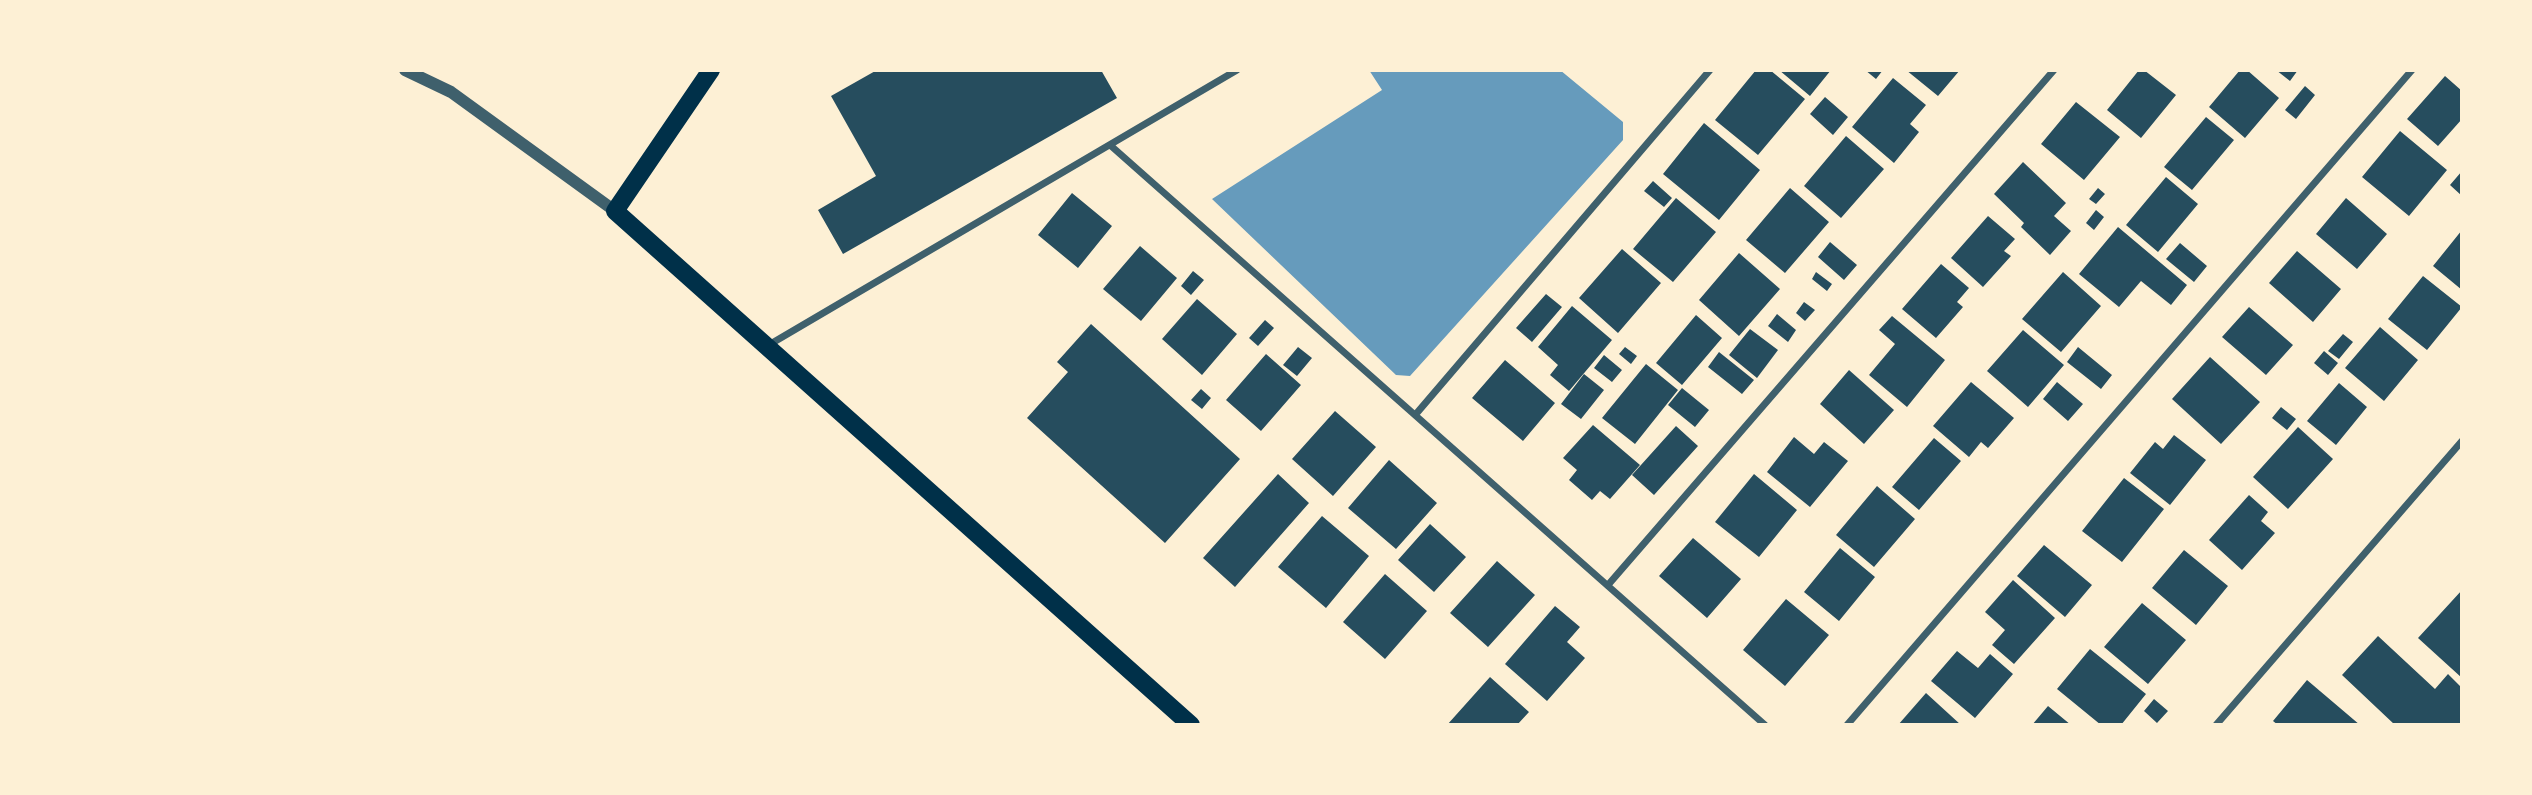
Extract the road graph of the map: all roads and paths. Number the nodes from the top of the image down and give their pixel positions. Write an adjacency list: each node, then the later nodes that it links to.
1 (405, 70): 8 (street)
2 (710, 70): 8 (main road)
3 (1237, 70): 7 (street)
4 (1710, 70): 10 (street)
5 (2054, 70): 12 (street)
6 (2412, 70): 15 (street)
7 (1110, 145): 9 (street); 10 (street)
8 (615, 211): 9 (main road)
9 (766, 346): 13 (main road)
10 (1416, 414): 12 (street)
11 (2462, 441): 16 (street)
12 (1608, 585): 14 (street)
13 (1191, 725)
14 (1765, 725)
15 (1847, 725)
16 (2216, 725)

